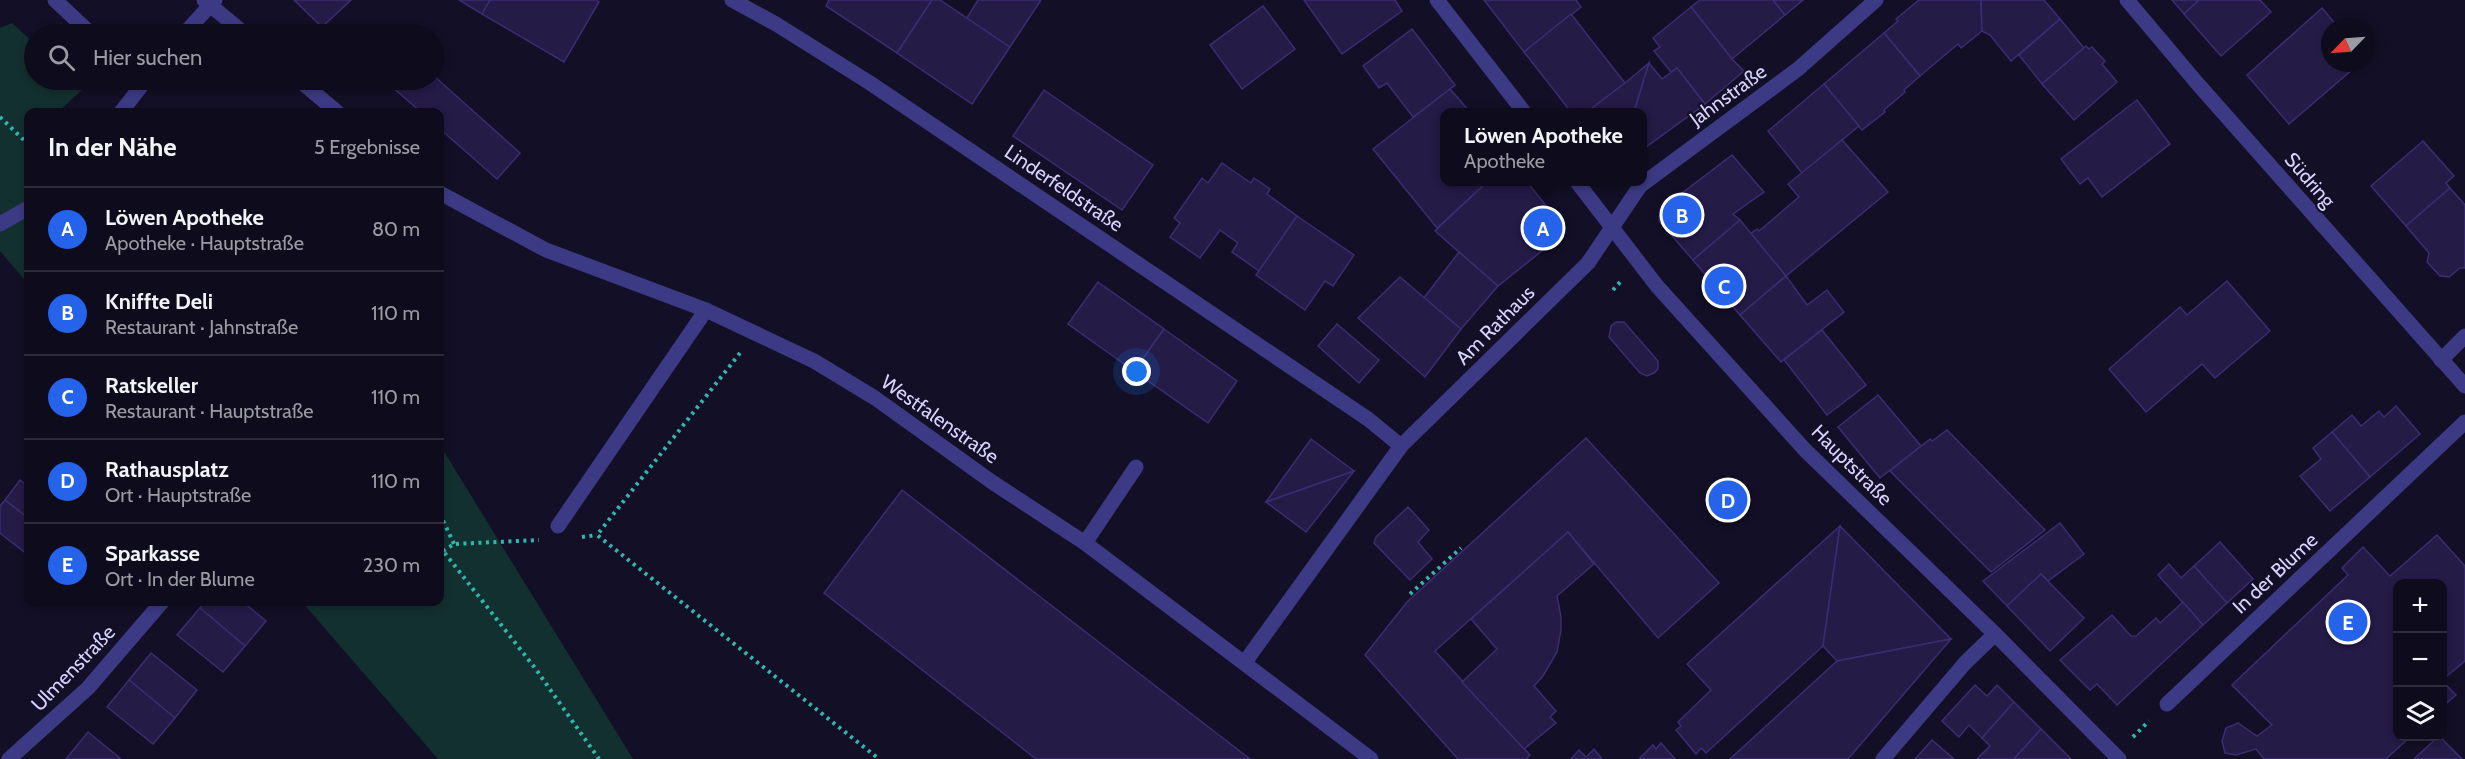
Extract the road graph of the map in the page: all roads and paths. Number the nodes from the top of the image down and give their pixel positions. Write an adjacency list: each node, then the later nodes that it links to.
1 (55, 0): 7 (street)
2 (732, 0): 30 (street, Linderfeldstraße)
3 (1437, 0): 14 (street)
4 (1876, 0): 17 (street, Jahnstraße)
5 (2127, 0): 27 (street, Südring)
6 (210, 2): 8 (street); 9 (street)
7 (80, 24)
8 (192, 24)
9 (233, 24)
10 (137, 90): 12 (street)
11 (311, 90): 13 (street)
12 (124, 108)
13 (332, 108)
14 (1521, 108)
15 (0, 117): 16 (path)
16 (24, 140)
17 (1647, 181)
18 (1580, 186): 23 (street, Hauptstraße)
19 (1640, 186): 23 (street, Jahnstraße)
20 (444, 195): 24 (street, Westfalenstraße)
21 (24, 210): 22 (street)
22 (0, 224)
23 (1611, 227): 30 (street, Am Rathaus); 44 (street, Hauptstraße)
24 (706, 310): 25 (street, Westfalenstraße); 33 (street)
25 (755, 334): 34 (path); 37 (street, Westfalenstraße)
26 (2465, 336): 27 (street)
27 (2441, 360): 28 (street, Südring)
28 (2465, 386)
29 (2465, 422): 46 (street, In der Blume)
30 (1401, 446): 45 (street, Am Rathaus)
31 (1136, 467): 37 (street)
32 (444, 523): 38 (path)
33 (558, 526)
34 (597, 535): 35 (path); 50 (path)
35 (578, 537)
36 (549, 540): 38 (path)
37 (1085, 543): 45 (street, Westfalenstraße)
38 (454, 544): 39 (path)
39 (444, 548)
40 (1461, 548): 42 (path)
41 (444, 553): 49 (path)
42 (1410, 594)
43 (159, 606): 48 (street, Ulmenstraße)
44 (1995, 634): 47 (street, Hauptstraße); 52 (street)
45 (1245, 662): 51 (street, Westfalenstraße)
46 (2167, 704): 47 (path)
47 (2116, 757)
48 (9, 759)
49 (599, 759)
50 (879, 759)
51 (1371, 759)
52 (1883, 759)

